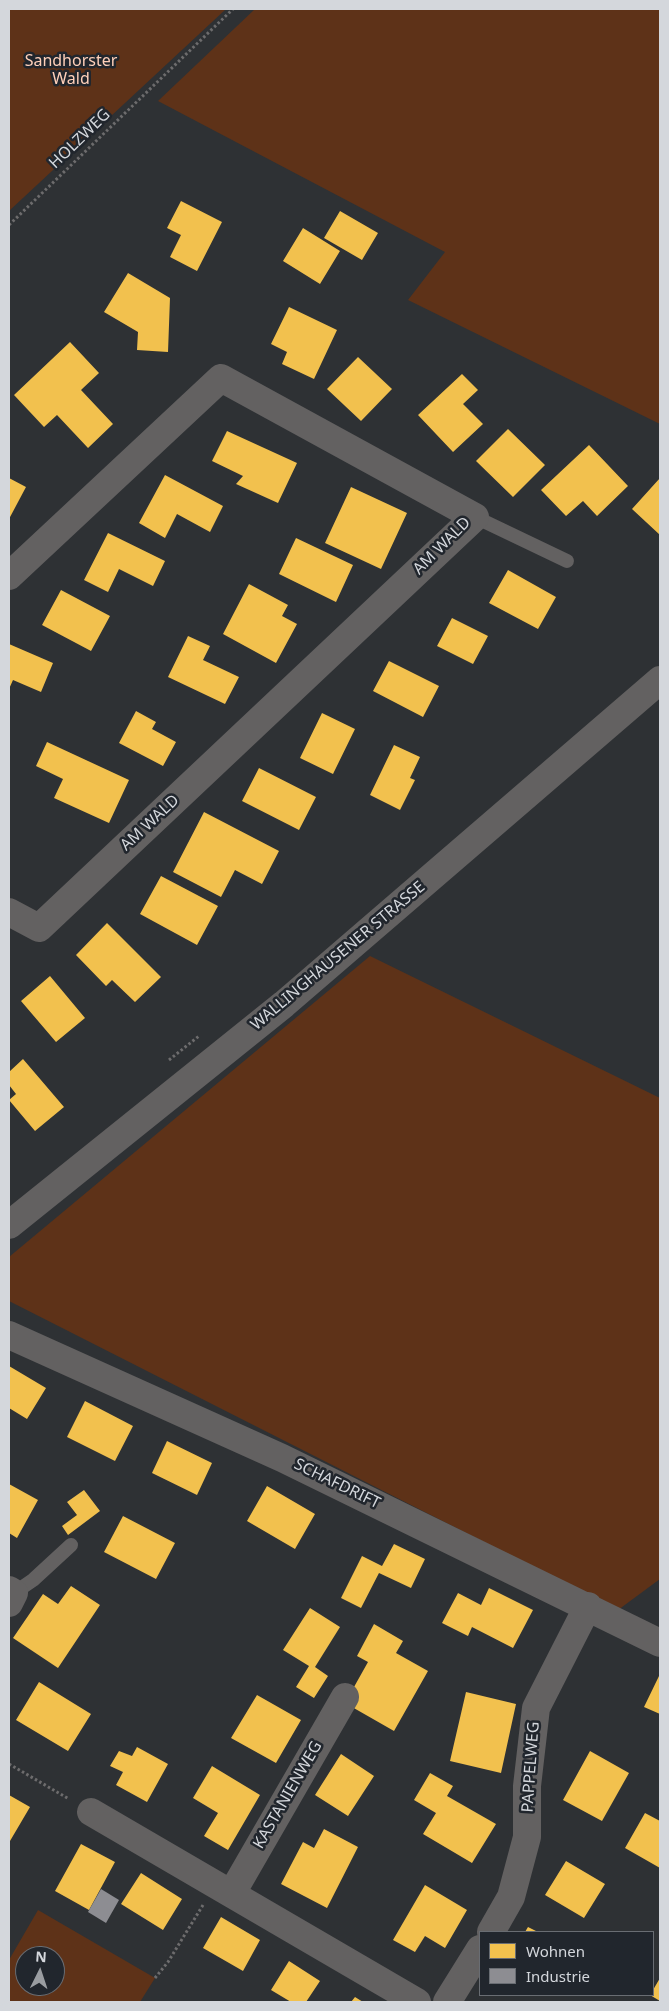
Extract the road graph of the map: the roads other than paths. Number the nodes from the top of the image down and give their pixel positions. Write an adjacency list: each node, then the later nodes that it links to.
1 (475, 517): 2 (lane); 3 (street, AM WALD); 5 (street, AM WALD)
2 (566, 561)
3 (9, 576)
4 (660, 680): 6 (street, WALLINGHAUSENER STRASSE)
5 (9, 912)
6 (9, 1225)
7 (9, 1335): 10 (street, SCHAFDRIFT)
8 (72, 1545): 9 (lane)
9 (10, 1595)
10 (588, 1606): 11 (street, SCHAFDRIFT); 15 (street, PAPPELWEG)
11 (660, 1643)
12 (345, 1697): 14 (street, KASTANIENWEG)
13 (91, 1812): 14 (street)
14 (224, 1888): 17 (street)
15 (492, 1931)
16 (479, 1951): 18 (street)
17 (417, 2002)
18 (447, 2002)

